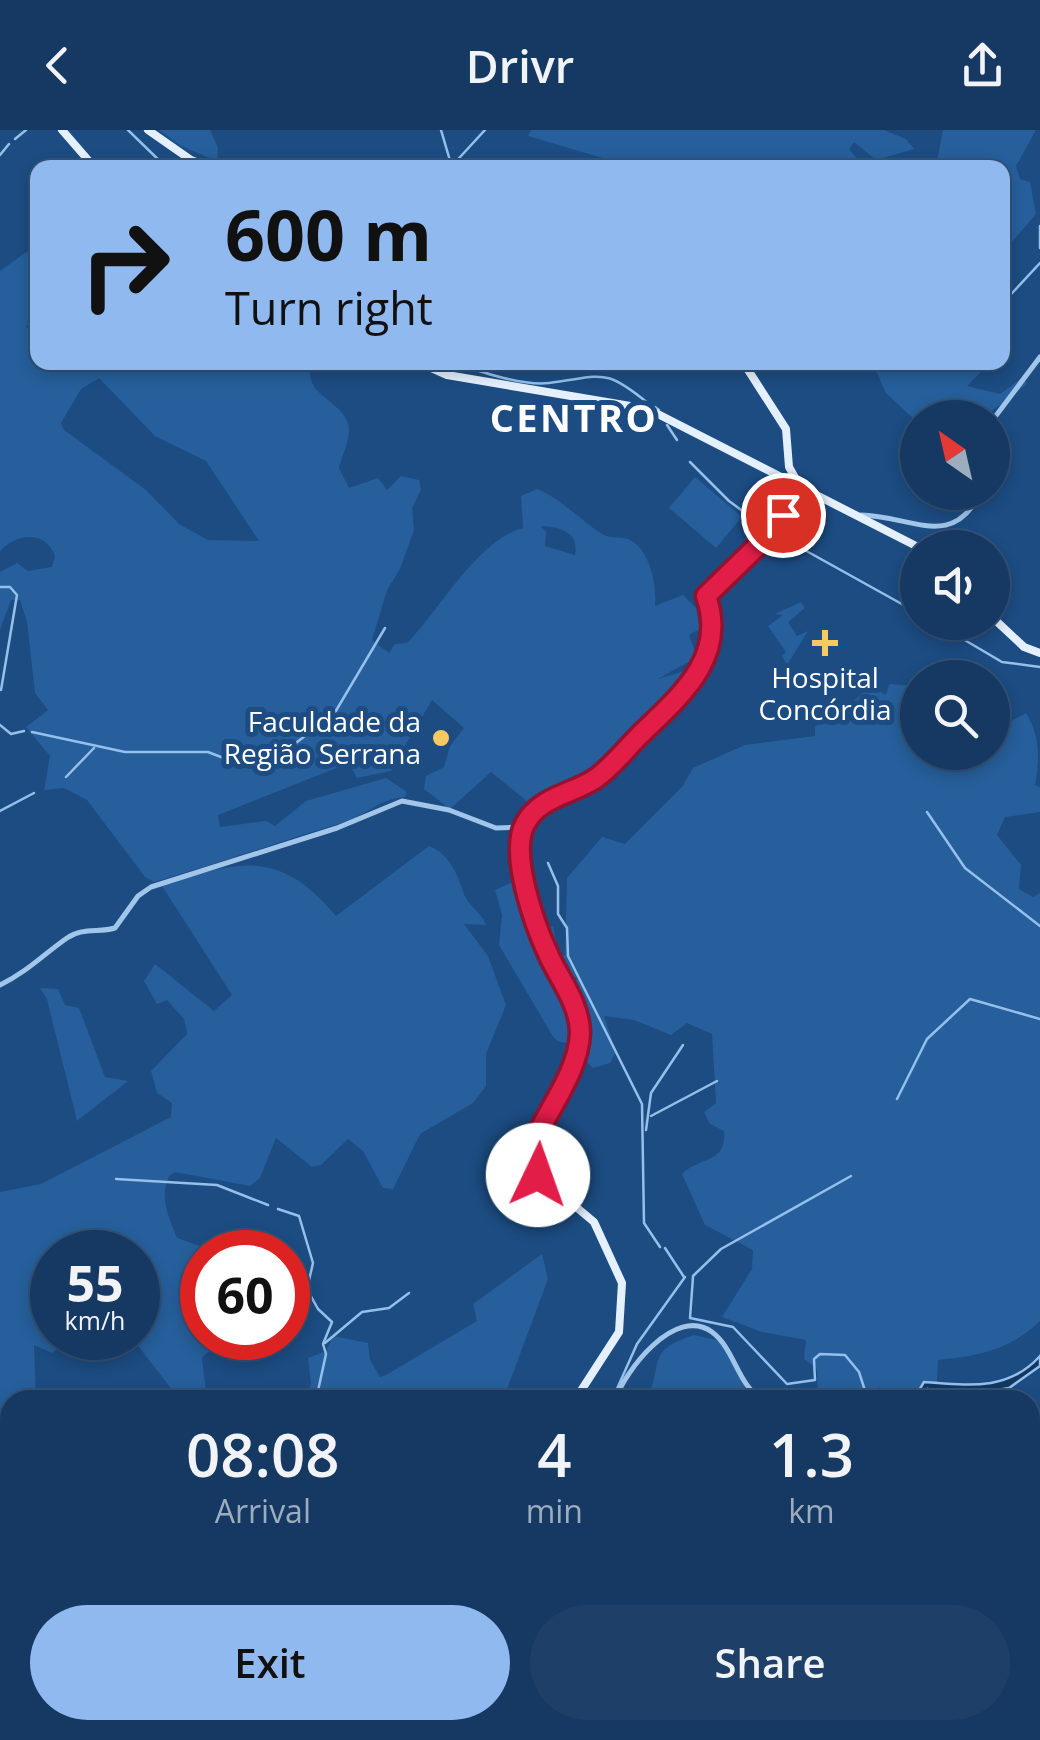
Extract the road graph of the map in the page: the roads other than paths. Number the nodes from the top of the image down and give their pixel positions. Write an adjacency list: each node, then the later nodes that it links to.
1 (62, 130): 3 (main road)
2 (148, 130): 4 (main road)
3 (88, 160)
4 (191, 160)
5 (1040, 357): 8 (street)
6 (436, 370): 10 (main road)
7 (748, 370): 9 (main road)
8 (1008, 400)
9 (789, 467): 10 (main road); 11 (main road)
10 (778, 476): 11 (main road)
11 (800, 487): 13 (main road); 17 (main road)
12 (970, 510): 13 (street)
13 (858, 515): 14 (main road)
14 (900, 537)
15 (1010, 634): 16 (main road)
16 (1040, 652)
17 (523, 827): 18 (street); 19 (main road)
18 (0, 985)
19 (582, 1390)
20 (619, 1390): 21 (street)
21 (752, 1390)

